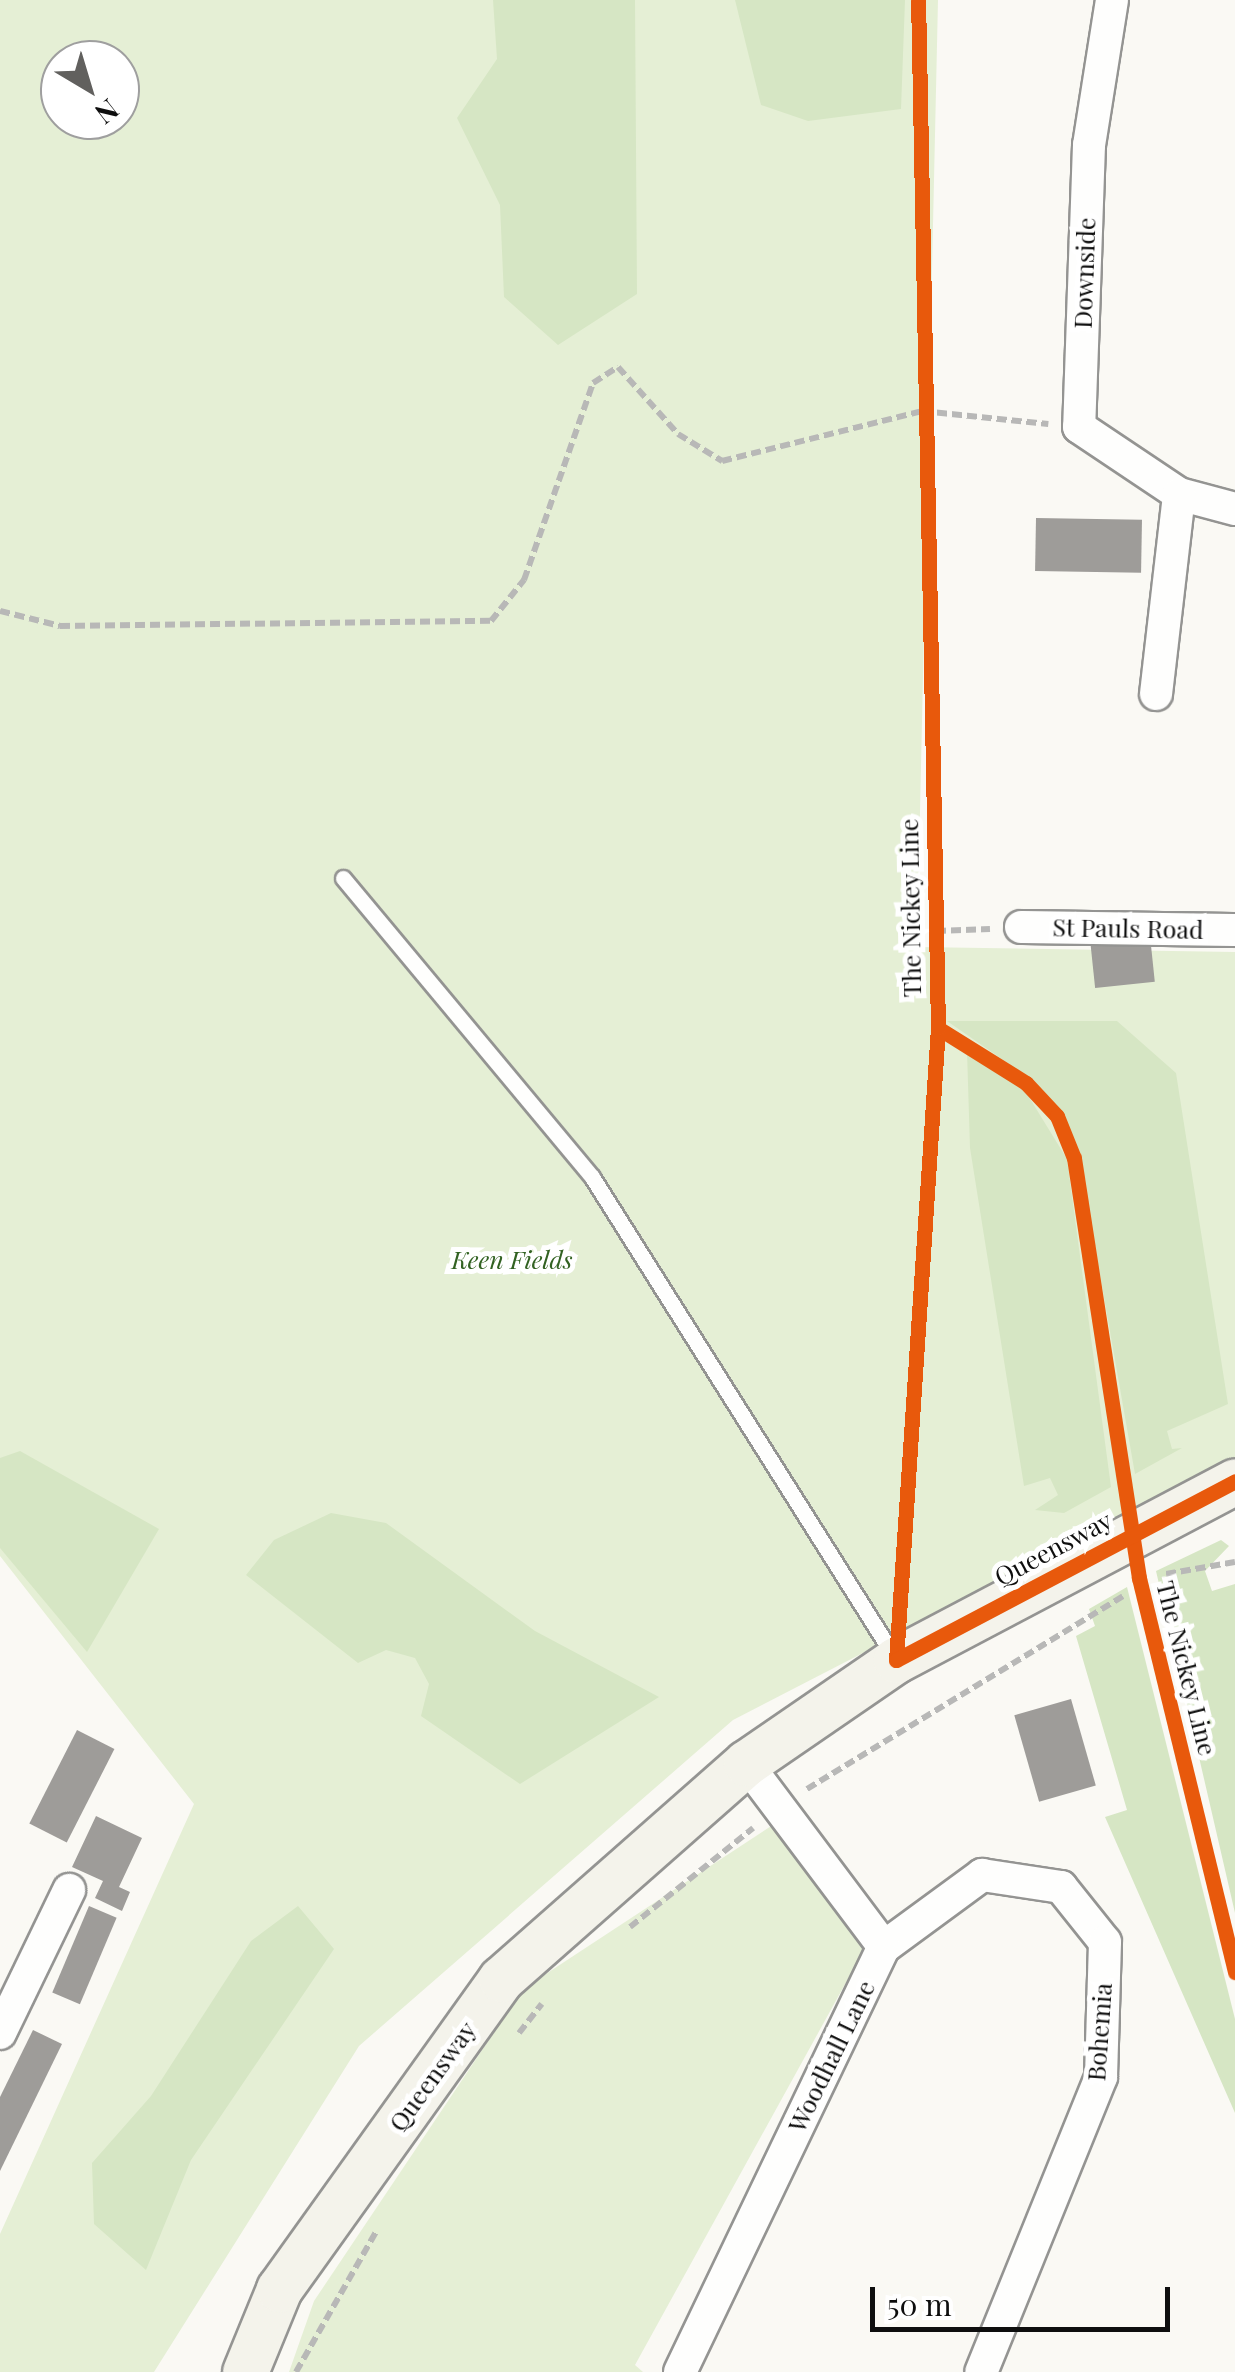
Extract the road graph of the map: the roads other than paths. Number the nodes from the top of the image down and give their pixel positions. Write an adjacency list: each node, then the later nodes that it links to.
1 (1112, 0): 2 (street, Downside)
2 (1179, 494): 3 (street); 4 (street)
3 (1235, 509)
4 (1156, 694)
5 (342, 878): 9 (lane)
6 (1021, 927): 7 (street, St Pauls Road)
7 (1235, 930)
8 (1235, 1481): 9 (main road, Queensway)
9 (896, 1660): 10 (main road, Queensway)
10 (746, 1763): 12 (street); 14 (main road, Queensway)
11 (68, 1890): 13 (street)
12 (884, 1947): 15 (street, Woodhall Lane); 16 (street, Bohemia)
13 (0, 2033)
14 (246, 2372)
15 (680, 2372)
16 (981, 2372)

